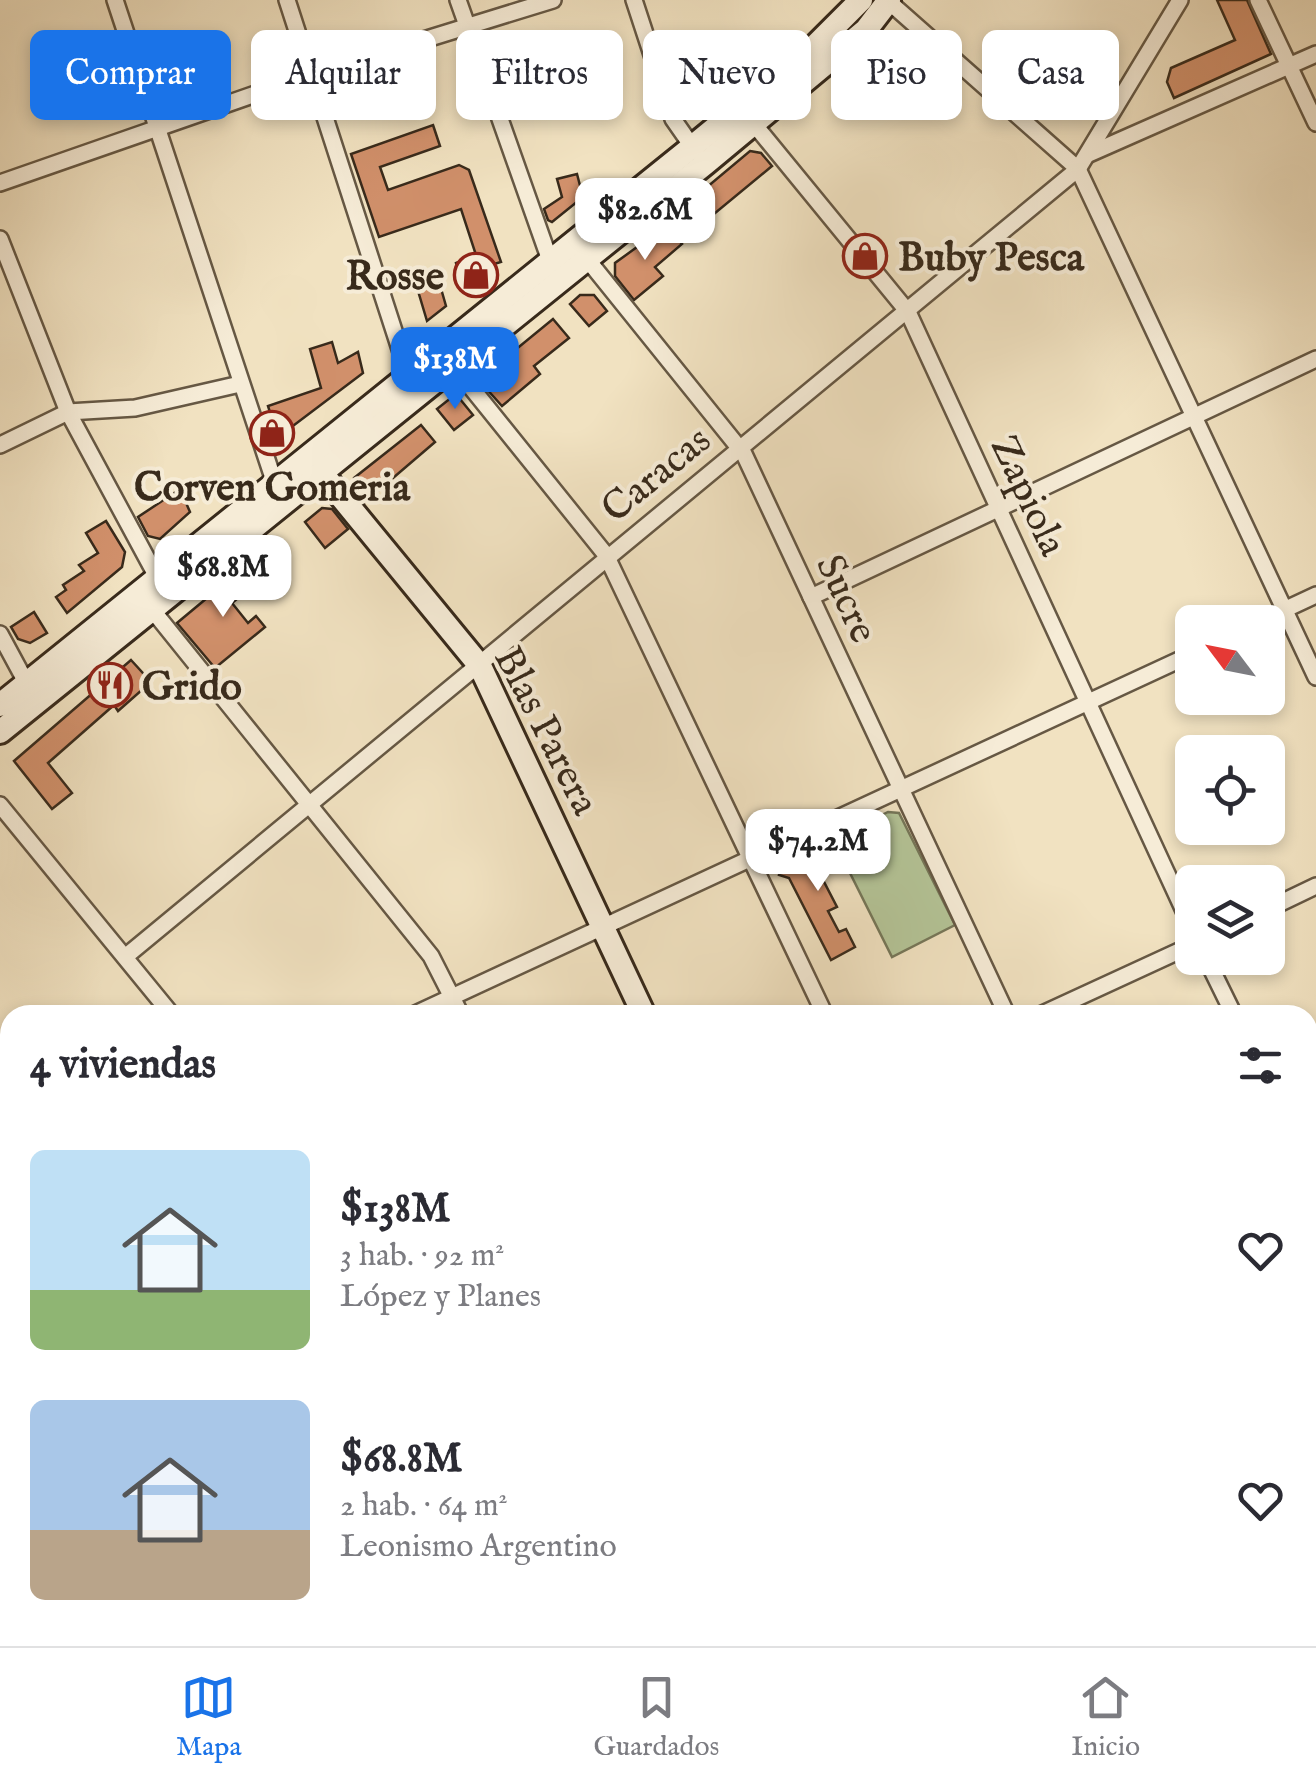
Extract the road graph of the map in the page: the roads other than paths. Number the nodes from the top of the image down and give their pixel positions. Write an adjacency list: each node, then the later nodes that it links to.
1 (115, 0): 19 (street)
2 (287, 0): 11 (street)
3 (458, 0): 10 (street)
4 (553, 0): 10 (street)
5 (634, 0): 21 (street)
6 (1180, 0): 20 (street, Caracas)
7 (1258, 0): 14 (street)
8 (888, 1): 18 (main road); 22 (street)
9 (851, 4): 21 (main road)
10 (467, 29): 12 (street); 26 (street)
11 (296, 30)
12 (436, 38)
13 (1316, 54): 14 (street)
14 (1289, 66): 17 (street); 20 (street)
15 (251, 96): 19 (street)
16 (325, 120): 30 (street)
17 (1316, 122)
18 (754, 124): 21 (main road); 27 (street, Zapiola)
19 (156, 131): 23 (street); 31 (street)
20 (1089, 154): 22 (street, Caracas)
21 (699, 155): 25 (main road)
22 (1078, 168): 27 (street, Caracas); 33 (street)
23 (0, 184)
24 (0, 240): 32 (street)
25 (581, 251): 26 (main road); 35 (street, Sucre)
26 (555, 271): 29 (main road); 30 (main road)
27 (908, 312): 35 (street, Caracas); 38 (street, Zapiola)
28 (1316, 359): 33 (street)
29 (453, 366): 36 (main road); 39 (street)
30 (409, 377): 36 (main road)
31 (240, 384): 32 (street); 37 (street)
32 (68, 412): 34 (street); 40 (street)
33 (1194, 416): 38 (street); 43 (street)
34 (0, 444)
35 (740, 446): 39 (street, Caracas); 42 (street, Sucre)
36 (314, 464): 37 (main road); 48 (main road, Blas Parera)
37 (278, 492): 40 (main road); 44 (main road)
38 (1000, 508): 42 (street); 51 (street, Zapiola)
39 (606, 555): 48 (street, Caracas); 57 (street)
40 (157, 577): 44 (street); 50 (main road)
41 (1316, 595): 45 (street)
42 (811, 597): 54 (street, Sucre)
43 (1283, 605)
44 (152, 607): 53 (main road); 56 (street)
45 (1285, 610): 49 (street)
46 (0, 634): 50 (street)
47 (1175, 662): 51 (street)
48 (480, 666): 56 (street, Caracas); 61 (main road, Blas Parera)
49 (1316, 677)
50 (26, 684): 52 (main road)
51 (1090, 702): 54 (street); 59 (street, Zapiola)
52 (0, 705)
53 (0, 732)
54 (899, 786): 57 (street); 71 (street, Sucre)
55 (0, 805): 63 (street)
56 (306, 805): 63 (street, Caracas); 65 (street)
57 (750, 856): 61 (street); 70 (street)
58 (1316, 886): 60 (street)
59 (1175, 890)
60 (1285, 901)
61 (602, 926): 65 (street); 69 (main road, Blas Parera)
62 (1175, 953): 72 (street)
63 (124, 957): 66 (street)
64 (1214, 975): 73 (street)
65 (452, 997): 67 (street); 68 (street)
66 (164, 1005)
67 (435, 1005)
68 (456, 1005)
69 (639, 1005)
70 (819, 1005)
71 (1002, 1005)
72 (1062, 1005)
73 (1229, 1005)

